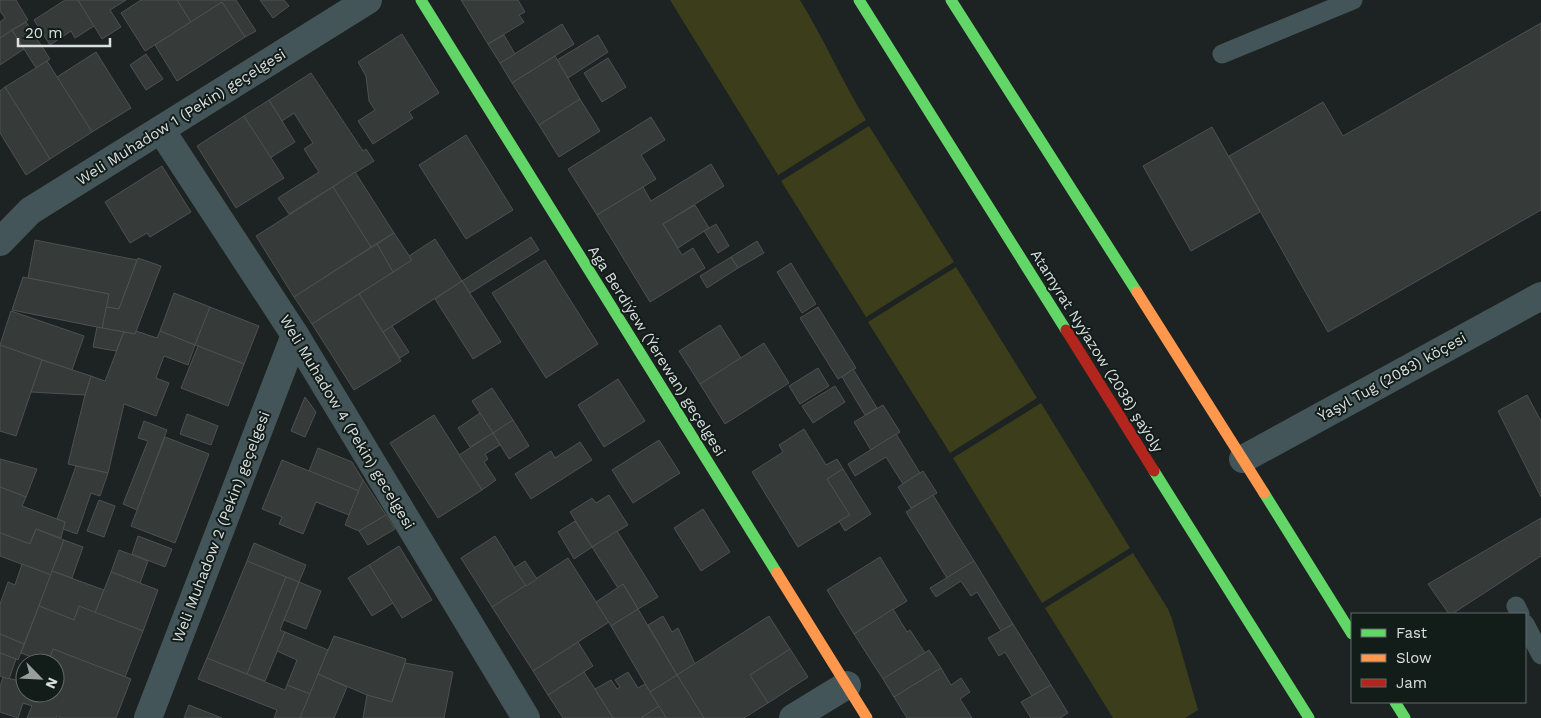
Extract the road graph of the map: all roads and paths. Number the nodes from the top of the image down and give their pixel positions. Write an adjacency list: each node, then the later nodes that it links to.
1 (368, 0): 7 (street, Weli Muhadow 1 (Pekin) geçelgesi)
2 (421, 0): 15 (main road, Aga Berdiýew (Ýerewan) geçelgesi)
3 (859, 0): 21 (main road, Atamyrat Nyýazow (2038) şaýoly)
4 (951, 0): 11 (main road)
5 (1353, 0): 6 (lane)
6 (1222, 54)
7 (161, 130): 8 (street, Weli Muhadow 1 (Pekin) geçelgesi); 10 (street, Weli Muhadow 4 (Pekin) gecelgesi)
8 (0, 242)
9 (1541, 296): 11 (street, Ýaşyl Tug (2083) köçesi)
10 (295, 335): 17 (street, Weli Muhadow 2 (Pekin) geçelgesi); 18 (street, Weli Muhadow 4 (Pekin) gecelgesi)
11 (1244, 459): 13 (main road)
12 (1526, 626): 14 (lane)
13 (1351, 632)
14 (1541, 655)
15 (847, 685): 19 (street); 20 (main road, Aga Berdiýew (Ýerewan) geçelgesi)
16 (1396, 703): 22 (main road)
17 (148, 718)
18 (526, 718)
19 (793, 718)
20 (867, 718)
21 (1309, 718)
22 (1405, 718)

